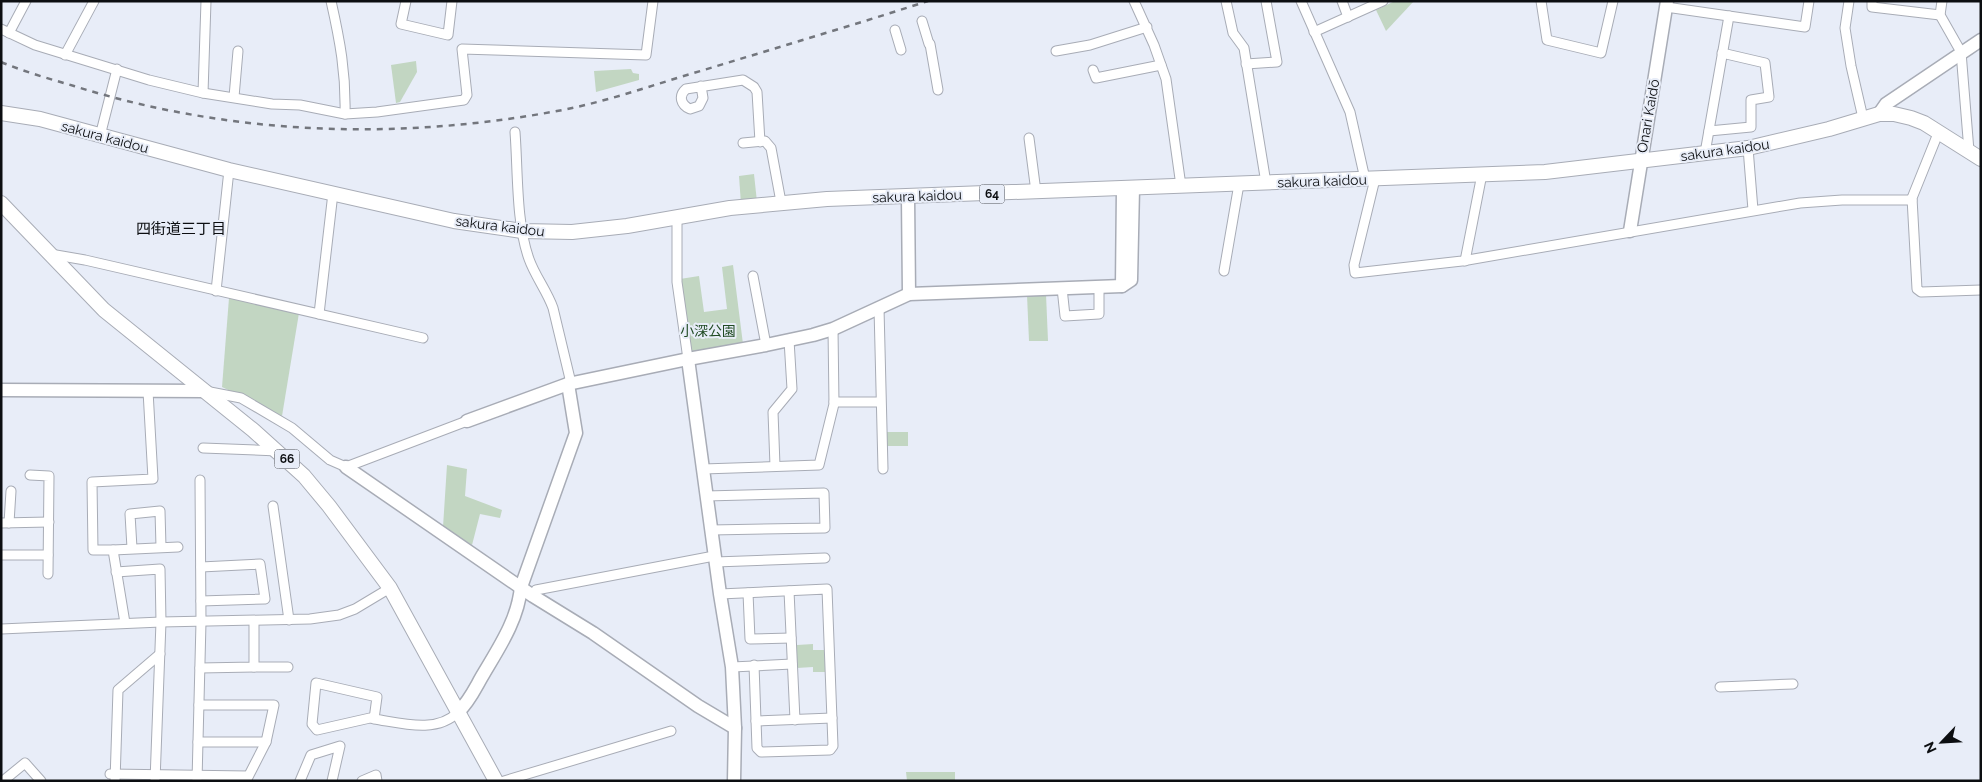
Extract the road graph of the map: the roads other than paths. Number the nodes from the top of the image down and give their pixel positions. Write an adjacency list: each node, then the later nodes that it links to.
1 (26, 1): 27 (street)
2 (94, 1): 35 (street)
3 (206, 1): 42 (street)
4 (331, 1): 45 (street)
5 (406, 1): 6 (street)
6 (452, 1)
7 (653, 1): 45 (street)
8 (1134, 1): 25 (street)
9 (1226, 1): 36 (street)
10 (1266, 1): 36 (street)
11 (1302, 1): 28 (street)
12 (1342, 1): 23 (street)
13 (1542, 1): 14 (street)
14 (1613, 1)
15 (1809, 1): 22 (street)
16 (1849, 1): 47 (street)
17 (1872, 1): 21 (street)
18 (1942, 1): 21 (street)
19 (1381, 2): 23 (street)
20 (1667, 4): 22 (street); 59 (street, Onari Kaidō)
21 (1940, 15): 33 (street)
22 (1729, 16): 34 (street)
23 (1348, 17): 28 (street)
24 (922, 21): 41 (street)
25 (1147, 27): 32 (street); 37 (street)
26 (895, 30): 30 (street)
27 (5, 31): 35 (street)
28 (1314, 32): 62 (street)
29 (1981, 40): 33 (street)
30 (901, 50)
31 (238, 51): 43 (street)
32 (1056, 51)
33 (1962, 52): 46 (street); 56 (street)
34 (1722, 53): 48 (street); 48 (street)
35 (65, 54): 38 (street)
36 (1246, 64): 63 (street)
37 (1161, 65): 39 (street); 65 (street)
38 (117, 69): 42 (street); 51 (street)
39 (1093, 70)
40 (701, 86): 53 (street)
41 (938, 90)
42 (203, 93): 43 (street)
43 (234, 97): 45 (street)
44 (1, 113): 51 (main road, sakura kaidou / 64)
45 (345, 114)
46 (1879, 114): 47 (main road, sakura kaidou / 64); 49 (main road, sakura kaidou / 64)
47 (1863, 118): 55 (main road, sakura kaidou / 64)
48 (1709, 131): 57 (street)
49 (1939, 131): 56 (main road, sakura kaidou / 64); 70 (street)
50 (515, 132): 75 (street)
51 (100, 136): 60 (main road, sakura kaidou / 64)
52 (1029, 138): 67 (street)
53 (760, 142): 54 (street); 71 (street)
54 (743, 143)
55 (1748, 148): 57 (main road, sakura kaidou / 64); 73 (street)
56 (1969, 151): 58 (main road, sakura kaidou / 64)
57 (1705, 153): 59 (main road, sakura kaidou / 64)
58 (1981, 159)
59 (1640, 161): 61 (main road, sakura kaidou / 64); 76 (street, Onari Kaidō)
60 (229, 170): 68 (main road, sakura kaidou / 64); 84 (street)
61 (1482, 174): 62 (main road, sakura kaidou / 64); 78 (street)
62 (1370, 179): 63 (main road, sakura kaidou / 64); 78 (street)
63 (1266, 183): 64 (main road, sakura kaidou / 64)
64 (1239, 184): 65 (main road, sakura kaidou / 64); 79 (street)
65 (1181, 186): 66 (main road, sakura kaidou / 64)
66 (1128, 189): 67 (main road, sakura kaidou / 64); 81 (street)
67 (1036, 192): 69 (main road, sakura kaidou / 64)
68 (333, 193): 75 (main road, sakura kaidou / 64); 87 (street)
69 (908, 197): 71 (main road, sakura kaidou / 64); 85 (street)
70 (1912, 200): 73 (street); 83 (street)
71 (781, 202): 74 (main road, sakura kaidou / 64)
72 (1, 203): 77 (main road, 66)
73 (1753, 210): 76 (street)
74 (677, 217): 75 (main road, sakura kaidou / 64); 92 (street)
75 (522, 231): 93 (street)
76 (1630, 231): 78 (street)
77 (53, 258): 84 (street); 96 (main road, 66)
78 (1465, 261)
79 (1224, 271)
80 (753, 276): 91 (street)
81 (1099, 287): 82 (street); 82 (street)
82 (1062, 288): 85 (street)
83 (1981, 290)
84 (216, 291): 87 (street)
85 (909, 294): 86 (street)
86 (879, 308): 88 (street); 98 (street)
87 (319, 314): 89 (street)
88 (832, 329): 90 (street); 97 (street)
89 (423, 338)
90 (789, 340): 91 (street); 102 (street)
91 (766, 346): 92 (street)
92 (688, 358): 93 (street); 104 (street)
93 (569, 383): 99 (street); 125 (street)
94 (1, 390): 95 (street)
95 (148, 391): 96 (street); 117 (street)
96 (205, 391): 101 (main road, 66); 103 (street)
97 (834, 402): 98 (street); 102 (street)
98 (880, 402): 105 (street)
99 (467, 421): 103 (street)
100 (203, 448): 101 (street)
101 (278, 451): 126 (main road, 66)
102 (776, 466): 104 (street)
103 (346, 467): 125 (street)
104 (703, 469): 109 (street)
105 (883, 469)
106 (30, 475): 111 (street)
107 (200, 480): 122 (street)
108 (11, 491): 112 (street)
109 (706, 496): 113 (street); 113 (street)
110 (273, 506): 132 (street)
111 (49, 522): 112 (street); 119 (street)
112 (5, 523)
113 (711, 530): 121 (street)
114 (161, 547): 115 (street); 116 (street); 116 (street)
115 (178, 547)
116 (132, 548): 117 (street)
117 (113, 550): 123 (street)
118 (1, 555): 119 (street)
119 (48, 555): 124 (street)
120 (825, 558): 121 (street)
121 (715, 559): 129 (street); 130 (street)
122 (201, 567): 131 (street); 131 (street)
123 (116, 572): 134 (street); 136 (street)
124 (48, 574)
125 (521, 587): 130 (street); 149 (street)
126 (390, 588): 132 (street); 149 (main road, 66)
127 (789, 591): 128 (street); 138 (street); 150 (street)
128 (748, 592): 129 (street); 138 (street)
129 (720, 594): 144 (street)
130 (532, 596): 154 (street)
131 (201, 601): 135 (street)
132 (290, 620): 133 (street)
133 (254, 621): 135 (street); 142 (street)
134 (161, 622): 135 (street); 136 (street); 139 (street)
135 (201, 622): 145 (street)
136 (126, 623): 137 (street)
137 (1, 629)
138 (791, 638): 140 (street)
139 (160, 654): 158 (street); 159 (street)
140 (792, 664): 141 (street); 152 (street)
141 (754, 665): 144 (street); 153 (street)
142 (254, 667): 143 (street); 145 (street)
143 (288, 667)
144 (732, 667): 154 (street)
145 (200, 668): 148 (street)
146 (1792, 684): 147 (street)
147 (1720, 687)
148 (199, 705): 156 (street); 157 (street)
149 (458, 712): 151 (street); 169 (main road, 66)
150 (832, 718): 152 (street); 153 (street)
151 (374, 719): 151 (street)
152 (795, 720): 153 (street)
153 (756, 721)
154 (734, 728): 162 (street)
155 (670, 731): 170 (street)
156 (198, 742): 157 (street); 160 (street)
157 (266, 742): 161 (street)
158 (112, 778): 159 (street)
159 (156, 778): 160 (street)
160 (198, 778): 161 (street)
161 (247, 778)
162 (736, 780)
163 (3, 781): 164 (street)
164 (41, 781)
165 (300, 781): 166 (street)
166 (332, 781)
167 (362, 781): 168 (street)
168 (377, 781)
169 (496, 781)
170 (504, 781)

